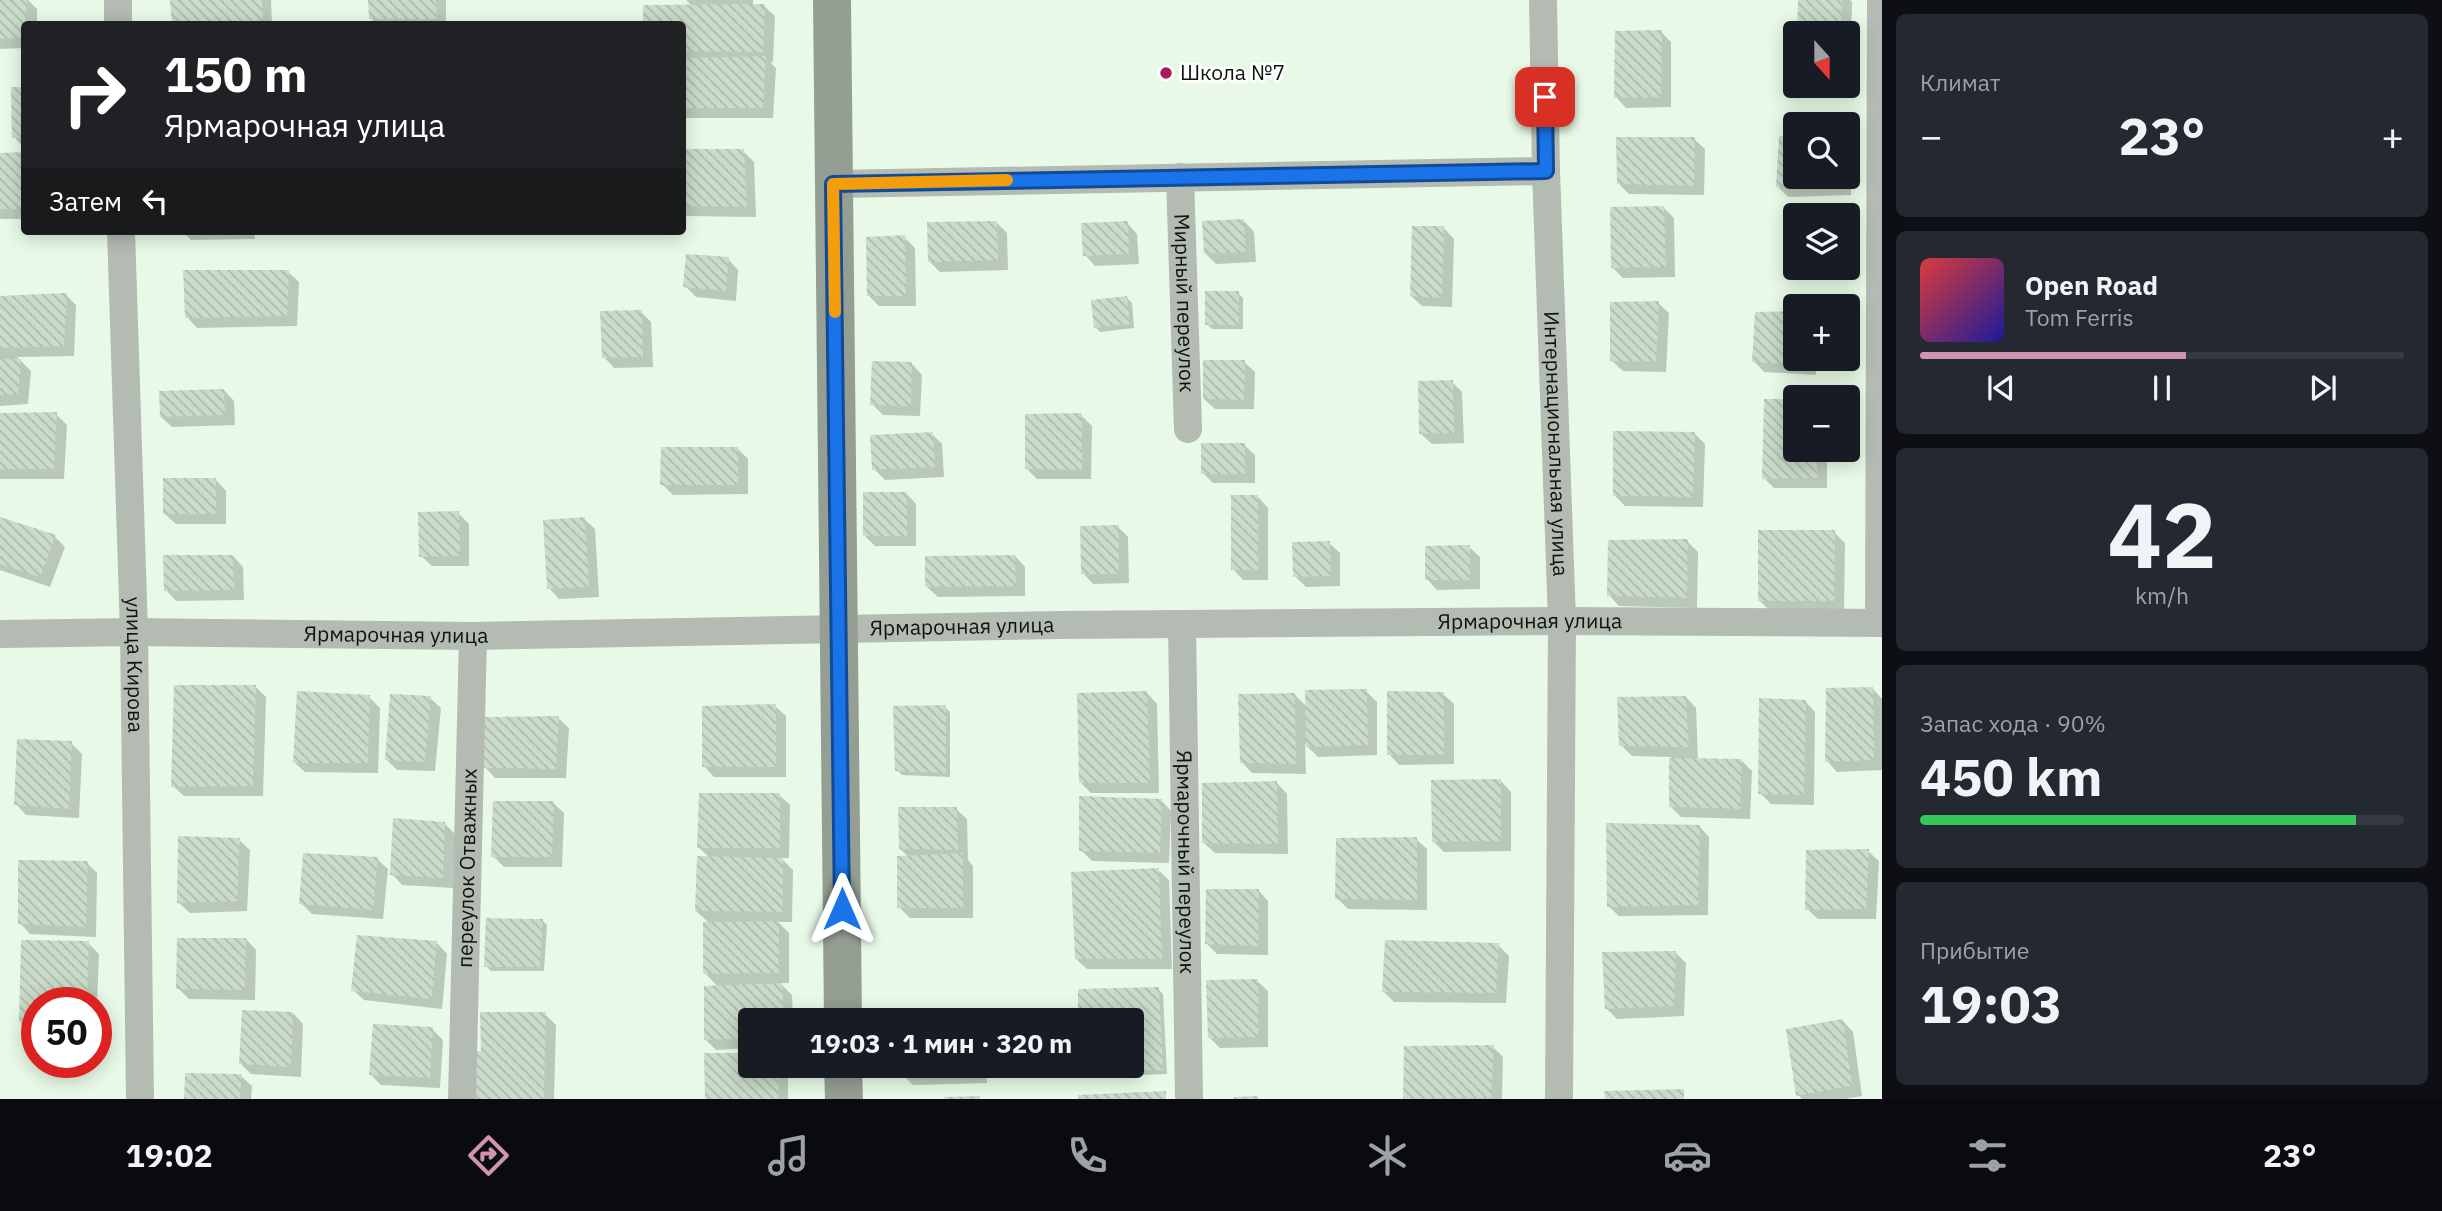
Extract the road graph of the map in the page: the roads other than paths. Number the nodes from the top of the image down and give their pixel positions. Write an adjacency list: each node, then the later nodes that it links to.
1 (118, 0): 5 (street)
2 (832, 0): 8 (main road)
3 (1543, 0): 6 (street, Интернациональная улица)
4 (1881, 0): 12 (street)
5 (118, 21)
6 (1546, 171): 7 (street); 11 (street, Интернациональная улица)
7 (1180, 177): 8 (street); 10 (street, Мирный переулок)
8 (833, 184): 14 (main road)
9 (121, 235): 15 (street, улица Кирова)
10 (1188, 429)
11 (1562, 621): 12 (street, Ярмарочная улица); 13 (street, Ярмарочная улица); 24 (street, Интернациональная улица)
12 (1880, 623)
13 (1182, 624): 14 (street, Ярмарочная улица); 23 (street, Ярмарочный переулок)
14 (840, 631): 17 (street, Ярмарочная улица); 18 (main road)
15 (134, 632): 16 (street, Ярмарочная улица); 17 (street, Ярмарочная улица); 20 (street, улица Кирова)
16 (0, 634)
17 (473, 636): 21 (street, переулок Отважных)
18 (843, 1008)
19 (843, 1078): 22 (main road)
20 (140, 1099)
21 (462, 1099)
22 (844, 1099)
23 (1189, 1099)
24 (1559, 1099)

